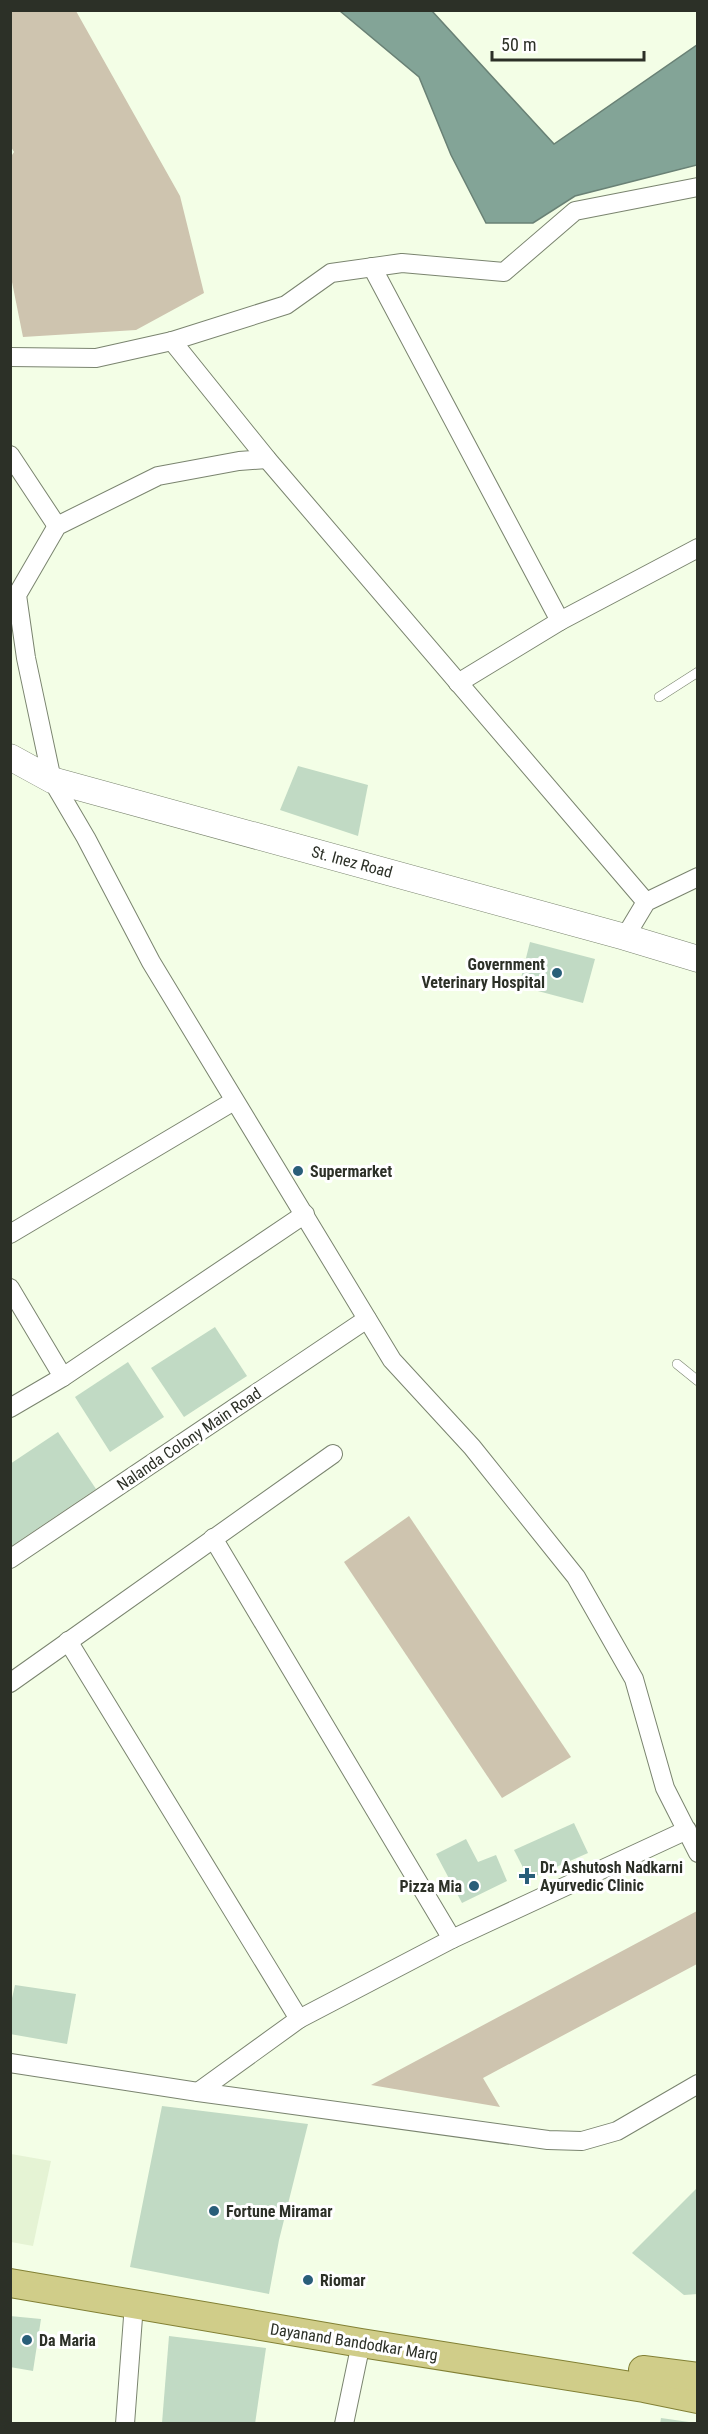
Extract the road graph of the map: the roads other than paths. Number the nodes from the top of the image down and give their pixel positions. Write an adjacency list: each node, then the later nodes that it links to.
1 (698, 187): 2 (street)
2 (372, 267): 3 (street); 9 (street)
3 (172, 341): 4 (street); 6 (street)
4 (10, 357)
5 (10, 455): 7 (street)
6 (267, 459): 7 (street); 11 (street)
7 (57, 526): 14 (street)
8 (698, 548): 9 (street)
9 (560, 621): 11 (street)
10 (698, 672): 12 (lane)
11 (459, 683): 16 (street)
12 (659, 697)
13 (10, 757): 14 (main road, St. Inez Road)
14 (52, 780): 17 (main road, St. Inez Road); 19 (street)
15 (698, 877): 16 (street)
16 (646, 902): 17 (street)
17 (626, 937): 18 (main road, St. Inez Road)
18 (698, 959)
19 (234, 1101): 20 (street); 21 (street)
20 (305, 1214): 23 (street); 25 (street)
21 (10, 1234)
22 (10, 1288): 25 (street)
23 (367, 1319): 30 (street, Nalanda Colony Main Road); 33 (street)
24 (677, 1364): 26 (lane)
25 (63, 1377): 27 (street)
26 (698, 1381)
27 (10, 1408)
28 (333, 1454): 29 (street)
29 (213, 1538): 31 (street); 35 (street)
30 (10, 1558)
31 (68, 1641): 32 (street); 36 (street)
32 (10, 1683)
33 (687, 1830): 34 (street); 35 (street)
34 (698, 1853)
35 (452, 1939): 36 (street)
36 (299, 2019): 39 (street)
37 (10, 2063): 39 (street)
38 (698, 2084): 39 (street)
39 (198, 2092)
40 (10, 2267): 44 (main road, Dayanand Bandodkar Marg)
41 (10, 2283): 42 (main road, Dayanand Bandodkar Marg)
42 (134, 2304): 43 (main road, Dayanand Bandodkar Marg); 46 (street)
43 (361, 2343): 45 (main road, Dayanand Bandodkar Marg); 47 (street)
44 (698, 2377)
45 (698, 2399)
46 (125, 2424)
47 (344, 2424)

